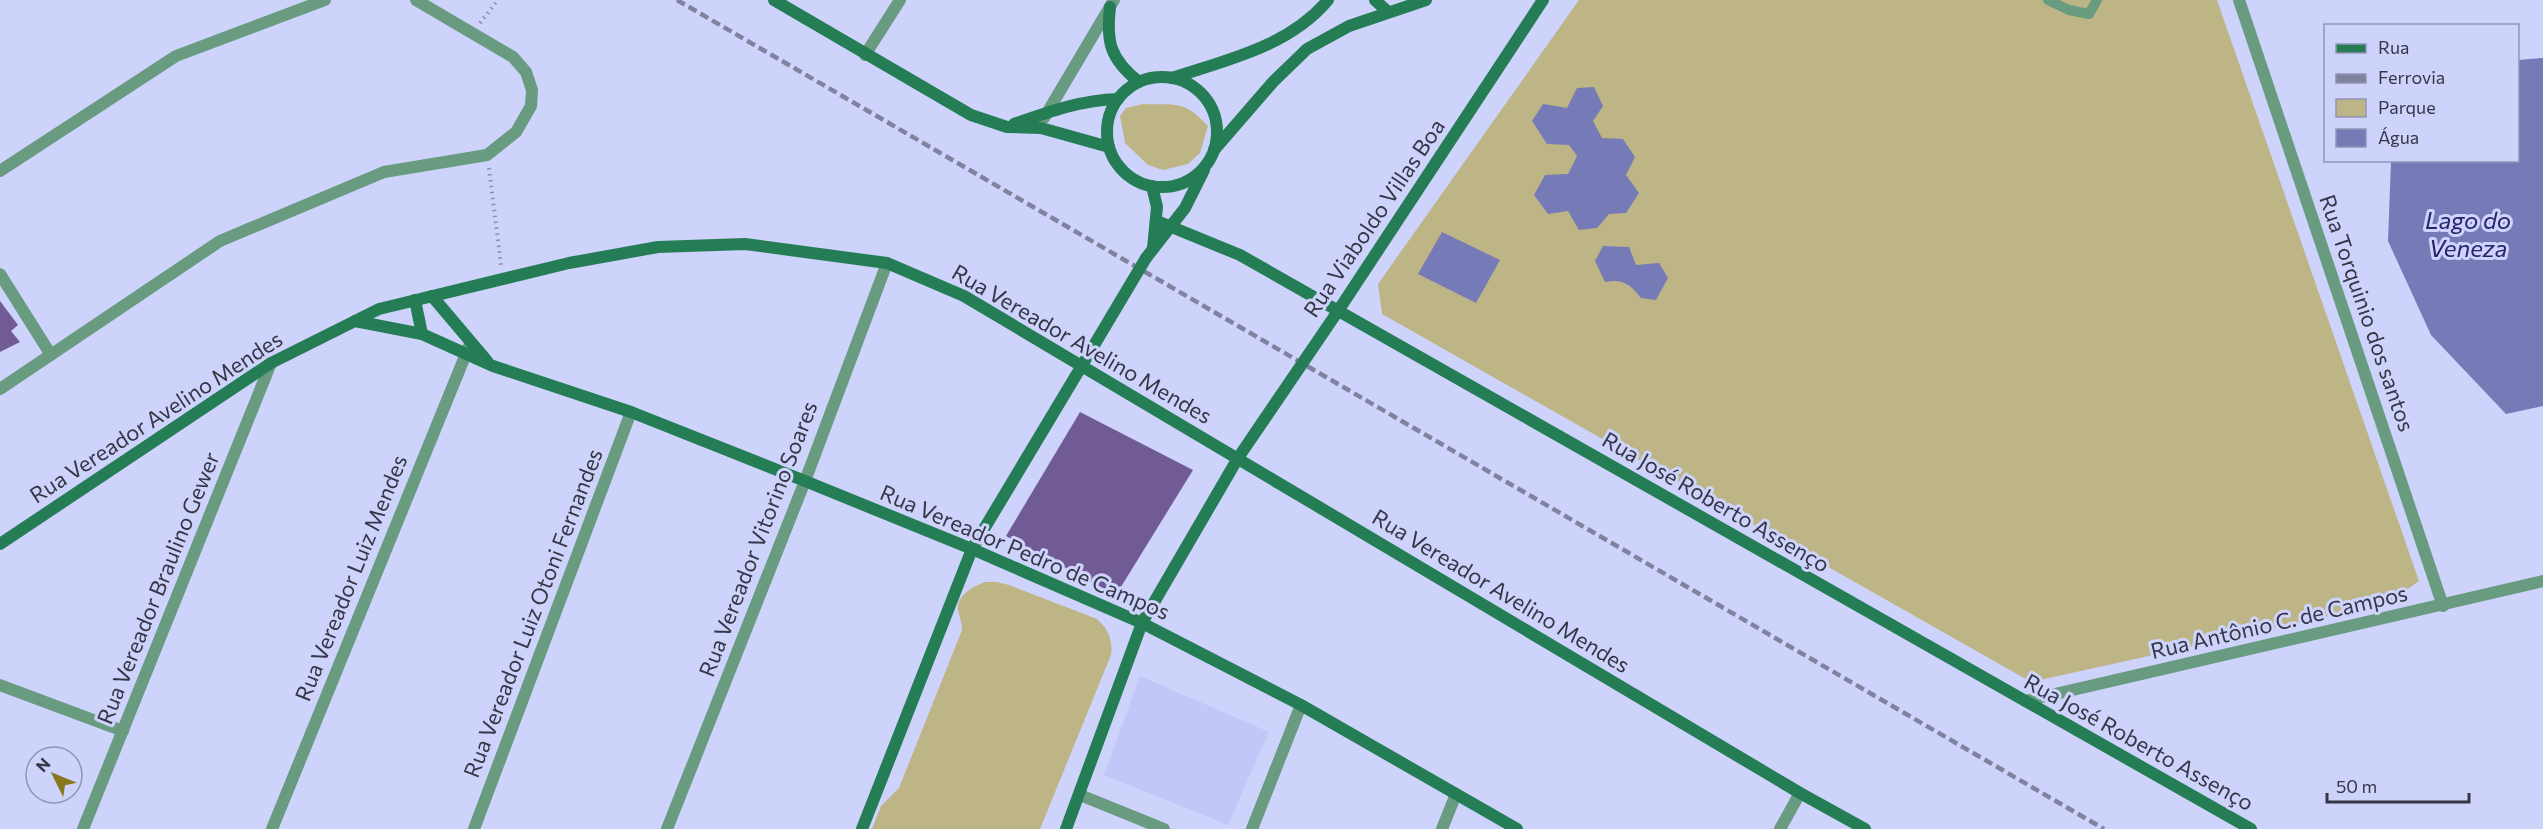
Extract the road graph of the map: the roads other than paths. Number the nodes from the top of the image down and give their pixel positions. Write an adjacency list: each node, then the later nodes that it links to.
1 (325, 0): 24 (street)
2 (416, 0): 37 (street)
3 (774, 0): 14 (main road)
4 (900, 0): 14 (street)
5 (1328, 0): 15 (main road)
6 (1375, 0): 13 (main road)
7 (1426, 0): 13 (main road)
8 (1543, 0): 33 (main road, Rua Viaboldo Villas Boa)
9 (2048, 0): 10 (lane)
10 (2097, 0)
11 (2239, 0): 47 (street, Rua Torquinio dos santos)
12 (1112, 3): 16 (main road); 18 (street)
13 (1388, 12): 22 (main road)
14 (865, 55): 19 (main road)
15 (1172, 78): 16 (main road); 22 (main road)
16 (1139, 82): 17 (main road)
17 (1118, 99): 18 (main road); 21 (main road)
18 (1045, 113): 19 (main road); 20 (street)
19 (1007, 127): 20 (main road)
20 (1041, 128): 21 (main road)
21 (1109, 147): 25 (main road)
22 (1214, 150): 23 (main road)
23 (1205, 166): 25 (main road); 27 (main road)
24 (0, 171)
25 (1152, 186): 26 (main road)
26 (1157, 221): 27 (main road, Rua José Roberto Assenço); 28 (main road)
27 (1172, 226): 28 (main road); 33 (main road, Rua José Roberto Assenço)
28 (1149, 253): 39 (main road, bridge)
29 (887, 263): 31 (main road, Rua Vereador Avelino Mendes); 39 (main road, Rua Vereador Avelino Mendes); 43 (street, Rua Vereador Vitorino Soares)
30 (0, 274): 37 (street)
31 (432, 296): 32 (main road, Rua Vereador Avelino Mendes); 36 (main road, Rua Vereador Pedro de Campos)
32 (415, 300): 34 (main road, Rua Vereador Avelino Mendes); 35 (main road)
33 (1338, 311): 42 (main road, Rua Viaboldo Villas Boa, bridge); 50 (main road, Rua José Roberto Assenço)
34 (355, 321): 35 (main road, Rua Vereador Pedro de Campos); 38 (main road, Rua Vereador Avelino Mendes)
35 (422, 334): 36 (main road, Rua Vereador Pedro de Campos)
36 (468, 348): 41 (main road, Rua Vereador Pedro de Campos); 57 (street, Rua Vereador Luiz Mendes)
37 (51, 355): 40 (street)
38 (271, 363): 44 (main road, Rua Vereador Avelino Mendes); 52 (street, Rua Vereador Braulino Gewer)
39 (1083, 367): 42 (main road, Rua Vereador Avelino Mendes); 45 (main road)
40 (0, 389)
41 (631, 412): 43 (main road, Rua Vereador Pedro de Campos); 58 (street, Rua Vereador Luiz Otoni Fernandes)
42 (1238, 458): 48 (main road, Rua Viaboldo Villas Boa); 53 (main road, Rua Vereador Avelino Mendes)
43 (805, 481): 45 (main road, Rua Vereador Pedro de Campos); 59 (street, Rua Vereador Vitorino Soares)
44 (0, 544)
45 (972, 549): 48 (main road, Rua Vereador Pedro de Campos); 60 (main road)
46 (2543, 581): 47 (street, Rua Antônio C. de Campos)
47 (2443, 606): 50 (street, Rua Antônio C. de Campos)
48 (1142, 623): 51 (main road, Rua Vereador Pedro de Campos); 55 (main road, Rua Viaboldo Villas Boa)
49 (0, 685): 52 (street)
50 (2025, 701): 68 (main road, Rua José Roberto Assenço)
51 (1301, 705): 54 (main road, Rua Vereador Pedro de Campos); 63 (street)
52 (123, 731): 56 (street, Rua Vereador Braulino Gewer)
53 (1800, 793): 66 (street); 67 (main road, Rua Vereador Avelino Mendes)
54 (1456, 794): 64 (street); 65 (main road, Rua Vereador Pedro de Campos)
55 (1080, 795): 61 (main road, Rua Viaboldo Villas Boa); 62 (street)
56 (83, 829)
57 (272, 829)
58 (474, 829)
59 (667, 829)
60 (862, 829)
61 (1066, 829)
62 (1164, 829)
63 (1252, 829)
64 (1442, 829)
65 (1517, 829)
66 (1780, 829)
67 (1865, 829)
68 (2251, 829)

